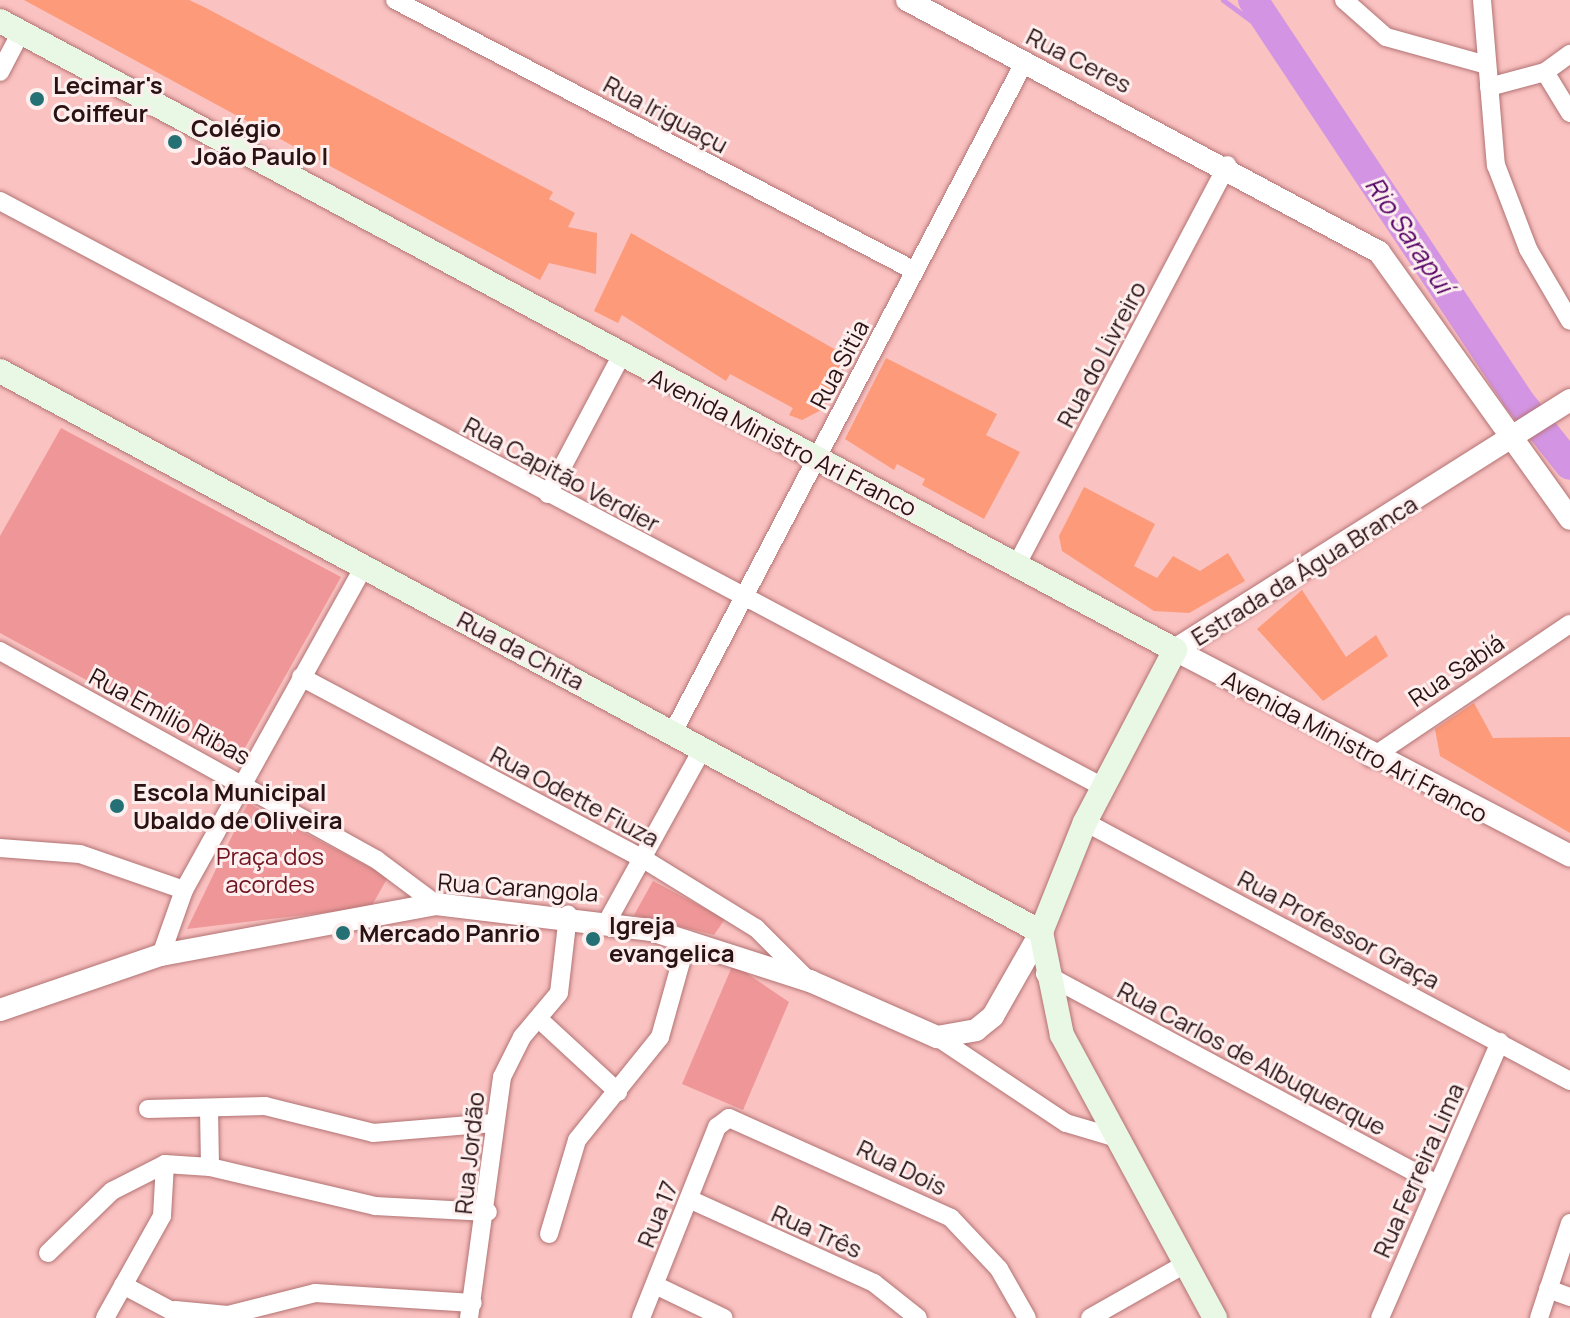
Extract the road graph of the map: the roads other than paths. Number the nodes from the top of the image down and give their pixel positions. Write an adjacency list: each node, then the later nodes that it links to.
1 (395, 0): 15 (street, Rua Iriguaçu)
2 (907, 0): 7 (street, Rua Ceres)
3 (1482, 0): 8 (street)
4 (1347, 5): 8 (street)
5 (10, 27): 9 (street); 17 (main road, Avenida Ministro Ari Franco)
6 (1570, 54): 10 (street)
7 (1025, 61): 13 (street, Rua Ceres); 15 (street, Rua Sitia)
8 (1487, 65): 11 (street)
9 (0, 72)
10 (1545, 72): 11 (street); 12 (street)
11 (1489, 87): 16 (street)
12 (1570, 113)
13 (1227, 165): 20 (street, Rua Ceres); 24 (street, Rua do Livreiro)
14 (0, 201): 22 (street, Rua Capitão Verdier)
15 (915, 271): 21 (street, Rua Sitia)
16 (1570, 321)
17 (620, 358): 21 (main road, Avenida Ministro Ari Franco); 22 (street)
18 (0, 371): 25 (main road, Rua da Chita)
19 (1563, 404): 20 (street, Estrada da Água Branca)
20 (1520, 434): 23 (street, Rua Ceres); 28 (street, Estrada da Água Branca)
21 (817, 459): 24 (main road, Avenida Ministro Ari Franco); 26 (street, Rua Sitia)
22 (548, 494): 26 (street, Rua Capitão Verdier)
23 (1570, 519)
24 (1017, 564): 28 (main road, Avenida Ministro Ari Franco)
25 (364, 566): 30 (street); 31 (main road, Rua da Chita)
26 (744, 597): 31 (street, Rua Sitia); 35 (street, Rua Capitão Verdier)
27 (1570, 624): 33 (street, Rua Sabiá)
28 (1175, 650): 33 (street, Avenida Ministro Ari Franco); 35 (main road, Estrada da Água Branca)
29 (0, 651): 34 (street, Rua Emílio Ribas)
30 (301, 677): 34 (street); 39 (street, Rua Odette Fiuza)
31 (673, 732): 32 (main road, Rua da Chita)
32 (703, 748): 39 (street); 44 (main road, Rua da Chita)
33 (1371, 758): 38 (street, Avenida Ministro Ari Franco)
34 (244, 783): 40 (street); 41 (street, Rua Emílio Ribas)
35 (1103, 787): 36 (main road, Estrada da Água Branca)
36 (1085, 822): 44 (main road, Estrada da Água Branca); 52 (street, Rua Professor Graça)
37 (0, 848): 40 (street)
38 (1570, 856)
39 (642, 858): 43 (street); 48 (street, Rua Odette Fiuza)
40 (184, 890): 46 (street)
41 (436, 904): 42 (street, Rua Carangola); 46 (street, Rua Carangola)
42 (568, 915): 43 (street, Rua Carangola); 50 (street, Rua Jordão)
43 (608, 920): 45 (street, Rua Carangola)
44 (1041, 932): 47 (main road, Estrada da Água Branca); 51 (street)
45 (687, 940): 48 (street, Rua Carangola); 54 (street)
46 (161, 955): 49 (street, Rua Carangola)
47 (1045, 974): 59 (main road, Estrada da Água Branca); 62 (street, Rua Carlos de Albuquerque)
48 (809, 981): 51 (street, Rua Carangola)
49 (4, 1003)
50 (541, 1021): 54 (street); 57 (street, Rua Jordão)
51 (937, 1037): 59 (street)
52 (1500, 1042): 53 (street, Rua Professor Graça); 62 (street, Rua Ferreira Lima)
53 (1570, 1081)
54 (618, 1092): 66 (street)
55 (148, 1109): 56 (street)
56 (209, 1109): 57 (street); 61 (street)
57 (494, 1123): 64 (street, Rua Jordão)
58 (717, 1127): 63 (street, Rua 17); 79 (street, Rua Dois)
59 (1113, 1137): 68 (main road, Estrada da Água Branca)
60 (165, 1164): 61 (street); 67 (street); 69 (street)
61 (210, 1167): 64 (street)
62 (1437, 1184): 82 (street, Rua Ferreira Lima)
63 (689, 1199): 70 (street, Rua 17); 78 (street, Rua Três)
64 (488, 1212): 73 (street, Rua Jordão)
65 (1570, 1223): 71 (street)
66 (549, 1234)
67 (48, 1253)
68 (1185, 1264): 80 (street); 81 (main road, Estrada da Água Branca)
69 (123, 1285): 74 (street); 75 (street)
70 (655, 1285): 76 (street, Rua 17); 77 (street)
71 (1548, 1289): 72 (street); 83 (street)
72 (1570, 1297)
73 (471, 1310): 74 (street)
74 (180, 1314)
75 (105, 1318)
76 (641, 1318)
77 (724, 1318)
78 (918, 1318)
79 (1027, 1318)
80 (1090, 1318)
81 (1215, 1318)
82 (1380, 1318)
83 (1539, 1318)

